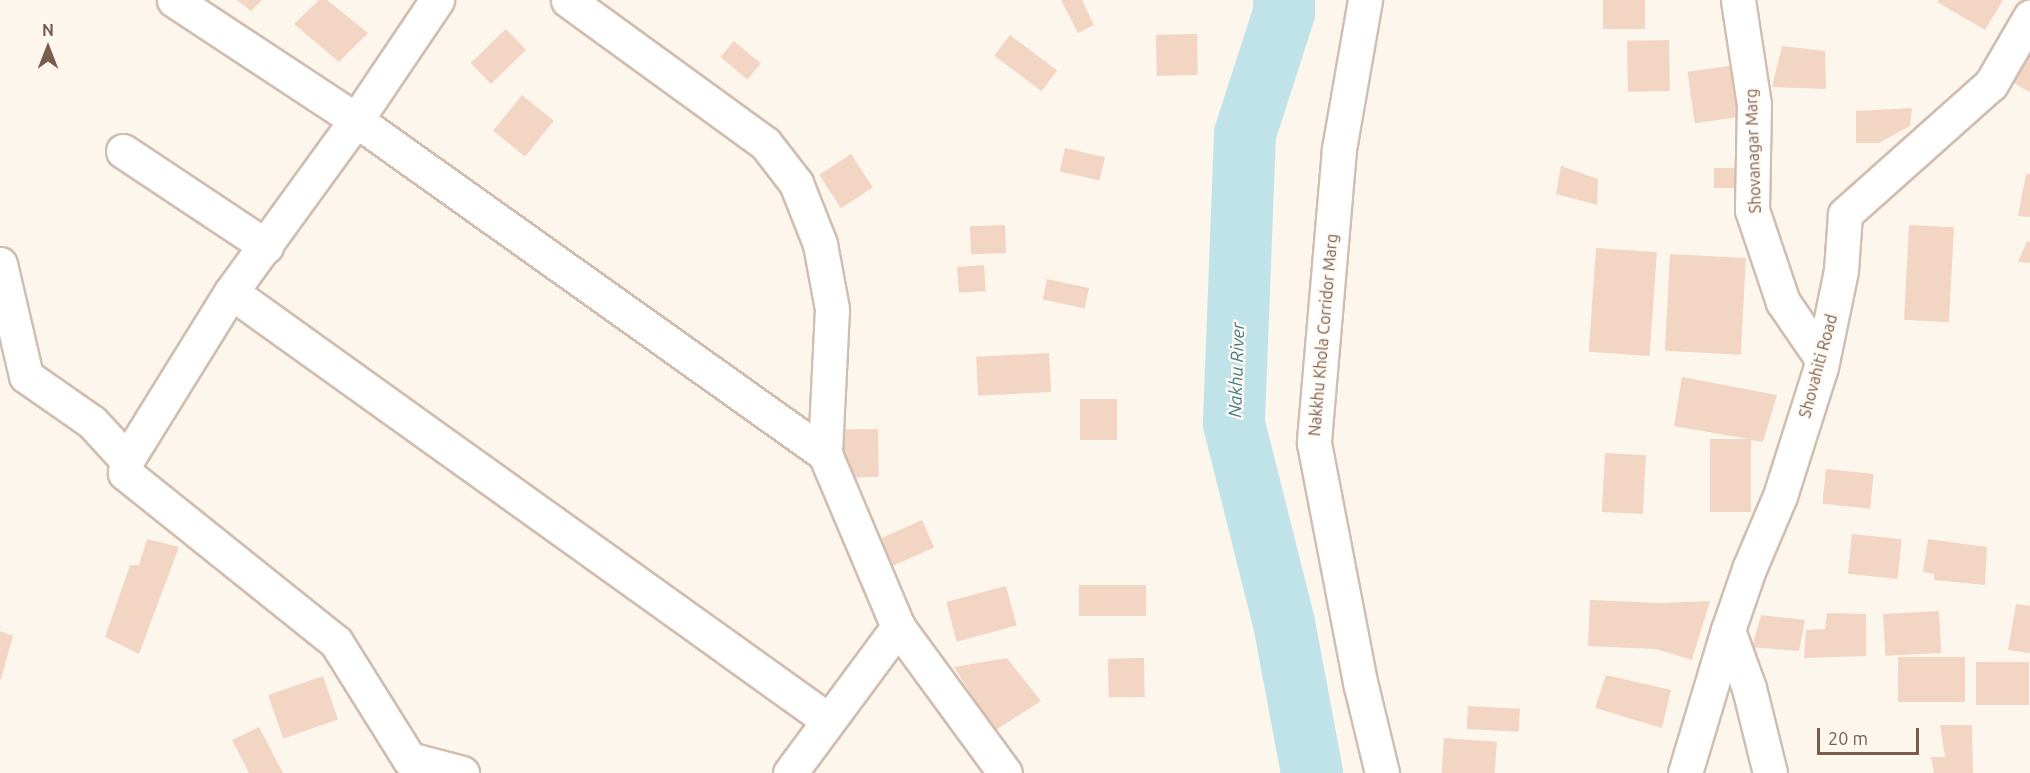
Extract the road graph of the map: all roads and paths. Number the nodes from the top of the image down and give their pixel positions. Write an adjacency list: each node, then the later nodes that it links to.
1 (174, 0): 7 (street)
2 (437, 0): 7 (street)
3 (567, 0): 13 (street)
4 (1365, 0): 21 (street, Nakkhu Khola Corridor Marg)
5 (1738, 0): 12 (street, Shovanagar Marg)
6 (2030, 17): 12 (street, Shovahiti Road)
7 (356, 120): 9 (street); 13 (street)
8 (123, 152): 9 (street)
9 (266, 246): 11 (street)
10 (0, 264): 14 (street)
11 (231, 292): 14 (street); 17 (street)
12 (1822, 359): 16 (street, Shovahiti Road)
13 (825, 454): 15 (street)
14 (127, 460): 18 (street)
15 (898, 627): 17 (street); 20 (street)
16 (1728, 630): 22 (street, Shovahiti Road); 23 (street)
17 (828, 720): 19 (street)
18 (462, 773)
19 (790, 773)
20 (1005, 773)
21 (1382, 773)
22 (1685, 773)
23 (1770, 773)

